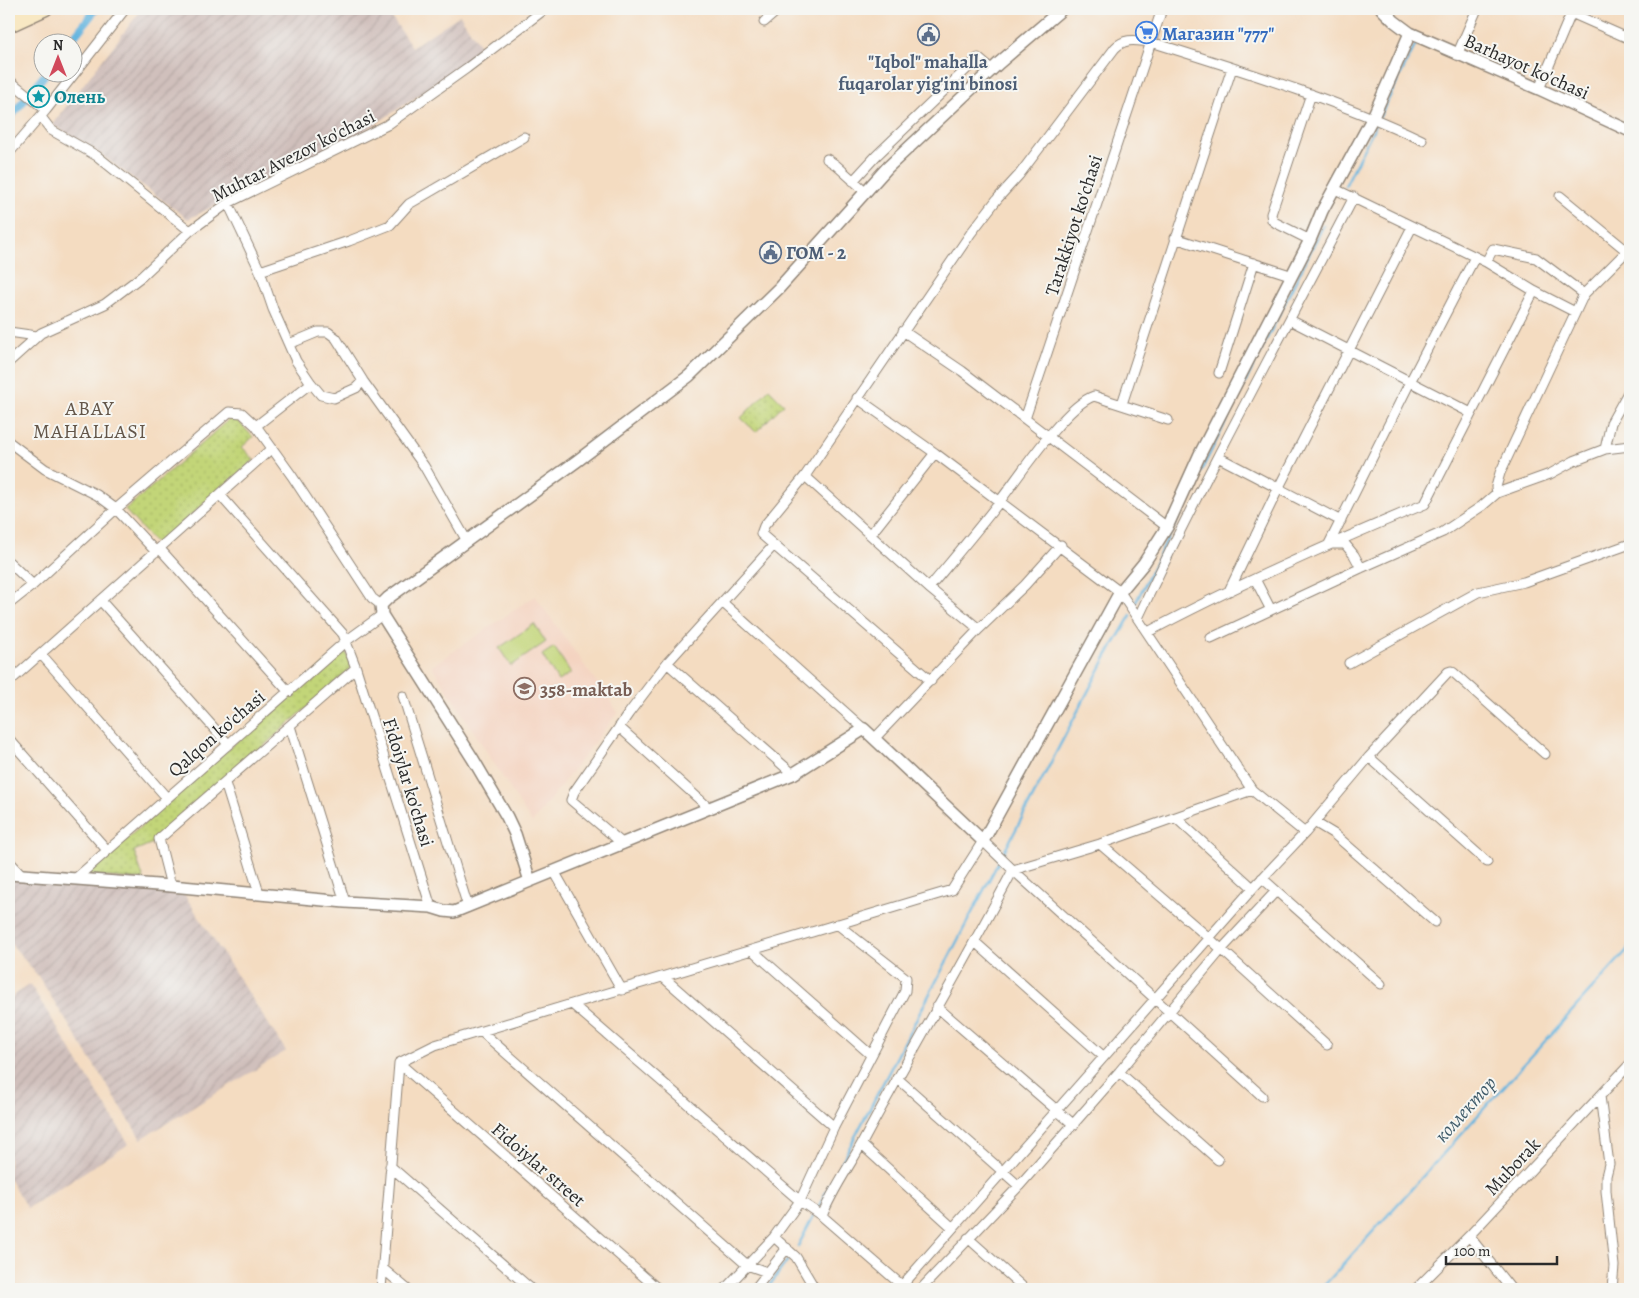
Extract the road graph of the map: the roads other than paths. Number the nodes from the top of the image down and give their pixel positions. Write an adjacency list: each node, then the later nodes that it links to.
1 (27, 9): 11 (main road)
2 (46, 9): 13 (main road)
3 (125, 9): 23 (street)
4 (545, 9): 35 (street, Muhtar Avezov ko'chasi)
5 (779, 9): 12 (street)
6 (1062, 9): 19 (street)
7 (1162, 9): 16 (street, Tarakkiyot ko'chasi)
8 (1382, 9): 14 (street, Barhayot ko'chasi)
9 (1477, 9): 17 (street)
10 (1572, 11): 15 (street); 21 (street)
11 (9, 16)
12 (764, 22)
13 (9, 26)
14 (1410, 33): 17 (street, Barhayot ko'chasi); 24 (street)
15 (1630, 39)
16 (1151, 42): 18 (street); 50 (street); 64 (street, Tarakkiyot ko'chasi)
17 (1457, 55): 21 (street, Barhayot ko'chasi)
18 (1232, 68): 22 (street); 38 (street)
19 (992, 70): 30 (street); 32 (street)
20 (11, 82): 23 (street)
21 (1539, 89): 25 (street, Barhayot ko'chasi)
22 (1310, 94): 24 (street); 39 (street)
23 (44, 114): 28 (street); 37 (street)
24 (1378, 119): 27 (street); 31 (street)
25 (1630, 131)
26 (524, 137): 44 (street)
27 (1422, 140)
28 (9, 153)
29 (827, 159): 30 (street)
30 (854, 181): 32 (street)
31 (1335, 189): 34 (street); 39 (street)
32 (865, 191): 83 (street)
33 (1560, 196): 40 (street)
34 (1354, 197): 36 (street); 49 (street)
35 (228, 204): 37 (street, Muhtar Avezov ko'chasi); 44 (street)
36 (1412, 227): 41 (street); 54 (street)
37 (190, 232): 52 (street, Muhtar Avezov ko'chasi)
38 (1175, 238): 43 (street); 62 (street)
39 (1310, 240): 45 (street)
40 (1629, 249): 47 (street)
41 (1475, 257): 42 (street); 58 (street)
42 (1486, 262): 46 (street); 47 (street)
43 (1254, 263): 45 (street); 56 (street)
44 (260, 271): 53 (street)
45 (1290, 275): 81 (street)
46 (1534, 291): 48 (street); 63 (street)
47 (1584, 294): 48 (street)
48 (1575, 312): 76 (street)
49 (1290, 320): 54 (street); 73 (street)
50 (903, 331): 61 (street); 64 (street)
51 (9, 332): 52 (street)
52 (38, 336): 55 (street, Muhtar Avezov ko'chasi)
53 (289, 344): 57 (street); 59 (street)
54 (1349, 351): 58 (street); 75 (street)
55 (9, 362)
56 (1219, 373)
57 (363, 381): 59 (street); 83 (street)
58 (1410, 382): 63 (street); 80 (street)
59 (311, 383): 66 (street)
60 (1630, 389): 71 (street)
61 (857, 398): 72 (street); 74 (street)
62 (1122, 404): 65 (street); 67 (street)
63 (1471, 413): 84 (street)
64 (1025, 419): 67 (street)
65 (1168, 420)
66 (256, 426): 70 (street); 79 (street)
67 (1048, 437): 78 (street); 81 (street)
68 (9, 442): 79 (street)
69 (1630, 446): 71 (street)
70 (272, 448): 77 (street); 99 (street)
71 (1605, 449): 76 (street)
72 (935, 453): 78 (street); 82 (street)
73 (1218, 457): 75 (street); 101 (street)
74 (805, 476): 82 (street); 86 (street)
75 (1278, 489): 80 (street); 94 (street)
76 (1497, 493): 90 (street)
77 (220, 495): 88 (street); 105 (street, Fidoiylar ko'chasi)
78 (999, 502): 87 (street); 93 (street)
79 (116, 509): 88 (street); 92 (street)
80 (1341, 521): 84 (street)
81 (1167, 527): 95 (street)
82 (871, 534): 93 (street)
83 (467, 541): 99 (street)
84 (1329, 544): 90 (street); 91 (street)
85 (1630, 544): 108 (street)
86 (774, 545): 97 (street); 110 (street)
87 (1061, 545): 95 (street); 102 (street)
88 (158, 550): 96 (street); 112 (street)
89 (9, 562): 92 (street)
90 (1361, 568): 100 (street)
91 (1255, 578): 94 (street); 100 (street)
92 (33, 585): 98 (street)
93 (930, 588): 102 (street)
94 (1229, 591): 103 (street)
95 (1120, 592): 101 (street); 130 (street)
96 (101, 601): 106 (street); 119 (street)
97 (722, 602): 107 (street); 116 (street)
98 (9, 604)
99 (381, 610): 105 (street, Qalqon ko'chasi); 142 (street)
100 (1271, 610): 104 (street)
101 (1138, 618): 103 (street)
102 (979, 629): 110 (street)
103 (1148, 632): 124 (street)
104 (1211, 638)
105 (346, 641): 109 (street, Fidoiylar ko'chasi); 112 (street, Qalqon ko'chasi)
106 (41, 654): 111 (street); 125 (street)
107 (667, 663): 115 (street); 122 (street)
108 (1349, 663)
109 (356, 668): 114 (street); 148 (street, Fidoiylar ko'chasi)
110 (931, 681): 117 (street)
111 (9, 682)
112 (288, 692): 119 (street, Qalqon ko'chasi)
113 (402, 696): 149 (street, Fidoiylar ko'chasi)
114 (290, 726): 123 (street); 147 (street)
115 (620, 727): 126 (street); 131 (street)
116 (864, 729): 117 (street); 122 (street)
117 (875, 738): 130 (street)
118 (9, 739): 133 (street)
119 (229, 745): 125 (street, Qalqon ko'chasi)
120 (1545, 754): 121 (street)
121 (1369, 757): 128 (street); 135 (street)
122 (793, 774): 126 (street)
123 (224, 783): 143 (street); 146 (street)
124 (1252, 790): 127 (street); 129 (street)
125 (167, 798): 133 (street, Qalqon ko'chasi)
126 (709, 808): 131 (street)
127 (1176, 818): 132 (street); 144 (street)
128 (1314, 822): 129 (street); 150 (street)
129 (1305, 833): 140 (street)
130 (983, 841): 136 (street); 151 (street)
131 (623, 844): 137 (street)
132 (1100, 844): 136 (street); 152 (street)
133 (107, 850): 141 (street, Qalqon ko'chasi)
134 (9, 861): 139 (street)
135 (1487, 862)
136 (1013, 870): 153 (street); 159 (street)
137 (554, 871): 142 (street); 158 (street)
138 (9, 874): 139 (street)
139 (22, 875): 141 (street)
140 (1262, 878): 144 (street); 145 (street)
141 (75, 879): 143 (street)
142 (530, 881): 149 (street)
143 (171, 886): 146 (street)
144 (1253, 888): 152 (street)
145 (1276, 891): 155 (street); 157 (street)
146 (259, 893): 147 (street)
147 (345, 902): 148 (street)
148 (431, 907): 149 (street)
149 (468, 907)
150 (1434, 922)
151 (837, 924): 154 (street); 165 (street)
152 (1209, 938): 155 (street); 159 (street)
153 (975, 942): 161 (street); 166 (street)
154 (752, 950): 156 (street); 165 (street)
155 (1221, 950): 162 (street); 164 (street)
156 (663, 977): 158 (street); 175 (street)
157 (1381, 984)
158 (622, 990): 160 (street)
159 (1156, 998): 162 (street); 166 (street)
160 (572, 1004): 163 (street); 181 (street)
161 (937, 1007): 170 (street); 173 (street)
162 (1169, 1011): 169 (street); 171 (street)
163 (482, 1032): 167 (street); 188 (street)
164 (1327, 1045)
165 (871, 1054): 175 (street)
166 (1104, 1057): 173 (street)
167 (399, 1063): 178 (street); 195 (street, Fidoiylar street)
168 (1630, 1064): 172 (street, Muborak)
169 (1119, 1072): 174 (street); 177 (street)
170 (897, 1078): 176 (street); 179 (street)
171 (1262, 1096)
172 (1600, 1096): 184 (street, Muborak); 203 (street)
173 (1057, 1110): 174 (street); 179 (street)
174 (1074, 1125): 180 (street)
175 (834, 1128): 181 (street)
176 (862, 1145): 182 (street); 183 (street)
177 (1218, 1160)
178 (390, 1166): 189 (street); 194 (street)
179 (1003, 1172): 180 (street); 183 (street)
180 (1020, 1186): 186 (street)
181 (800, 1201): 182 (street); 185 (street)
182 (822, 1216): 191 (street)
183 (953, 1228): 191 (street)
184 (1469, 1236): 201 (street, Muborak); 202 (street)
185 (774, 1237): 187 (street); 188 (street)
186 (968, 1238): 199 (street); 200 (street)
187 (787, 1248): 190 (street); 198 (street)
188 (747, 1265): 190 (street); 196 (street)
189 (382, 1268): 192 (street); 193 (street)
190 (767, 1272): 197 (street)
191 (902, 1288)
192 (381, 1289)
193 (407, 1289)
194 (531, 1289)
195 (658, 1289)
196 (724, 1289)
197 (755, 1289)
198 (815, 1289)
199 (921, 1289)
200 (1025, 1289)
201 (1416, 1289)
202 (1511, 1289)
203 (1612, 1289)

